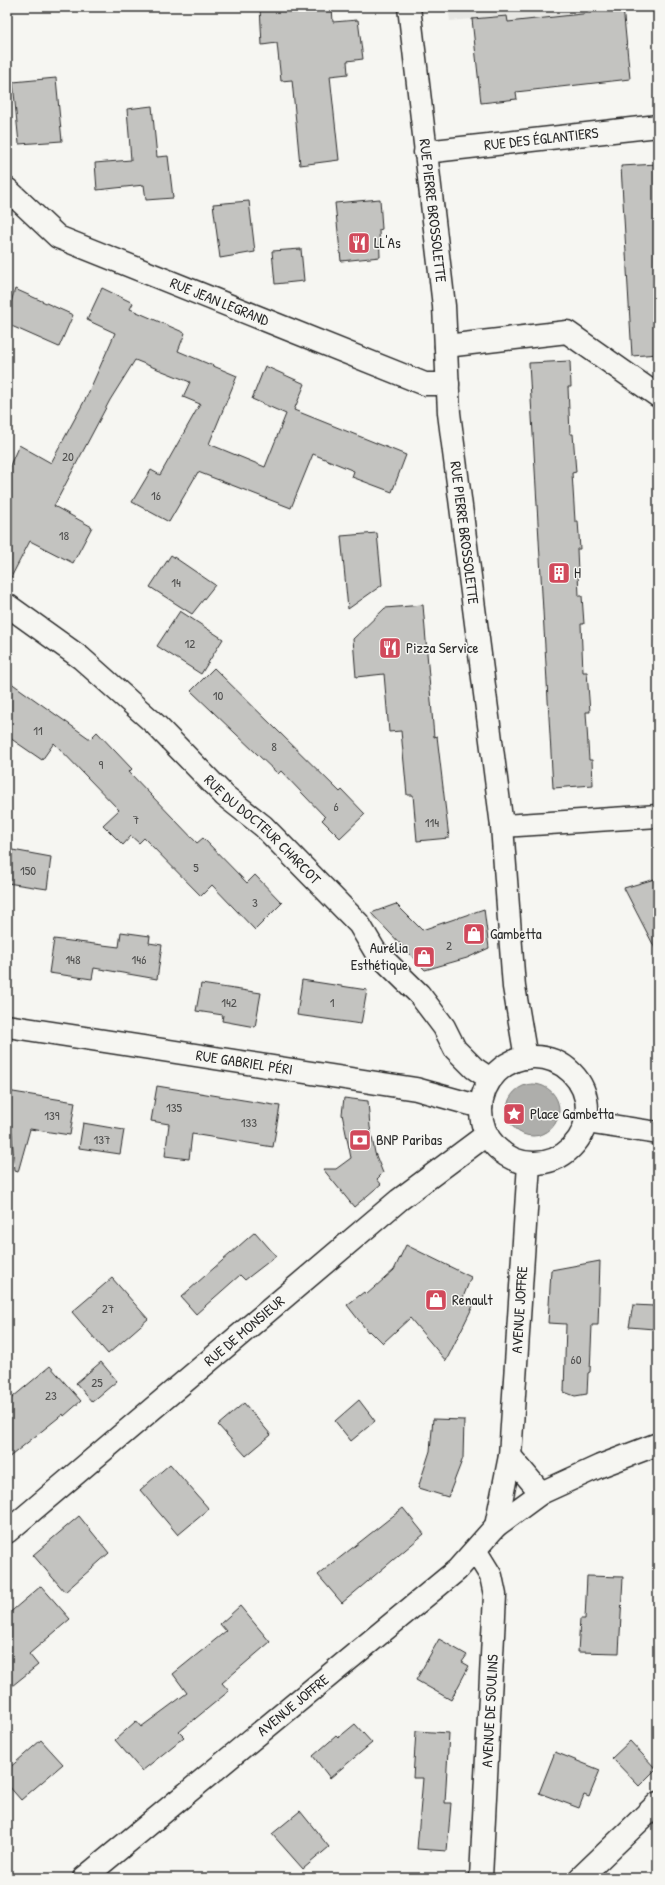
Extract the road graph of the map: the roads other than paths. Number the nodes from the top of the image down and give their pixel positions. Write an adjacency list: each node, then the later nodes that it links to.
1 (409, 7): 3 (street, RUE PIERRE BROSSOLETTE)
2 (658, 126): 3 (street, RUE DES ÉGLANTIERS)
3 (425, 152): 5 (street, RUE PIERRE BROSSOLETTE)
4 (7, 189): 6 (street, RUE JEAN LEGRAND)
5 (446, 346): 6 (street, RUE PIERRE BROSSOLETTE); 7 (street)
6 (448, 384): 10 (street, RUE PIERRE BROSSOLETTE)
7 (658, 396)
8 (7, 605): 13 (street, RUE DU DOCTEUR CHARCOT)
9 (658, 816): 10 (street)
10 (502, 826): 12 (street, RUE PIERRE BROSSOLETTE)
11 (7, 1026): 14 (street, RUE GABRIEL PÉRI)
12 (526, 1058): 13 (street); 15 (street)
13 (490, 1080): 14 (street)
14 (481, 1107): 17 (street)
15 (586, 1122): 16 (street); 18 (street)
16 (658, 1133)
17 (486, 1135): 18 (street); 23 (street, RUE DE MONSIEUR)
18 (529, 1164): 20 (street, AVENUE JOFFRE)
19 (658, 1444): 21 (street, AVENUE JOFFRE)
20 (510, 1456): 21 (street); 22 (street, AVENUE JOFFRE)
21 (541, 1493): 22 (street, AVENUE JOFFRE)
22 (496, 1526): 24 (street, AVENUE JOFFRE)
23 (7, 1532)
24 (475, 1550): 26 (street, AVENUE JOFFRE); 27 (street, AVENUE DE SOULINS)
25 (658, 1803): 28 (street)
26 (84, 1878)
27 (481, 1878)
28 (580, 1878)

